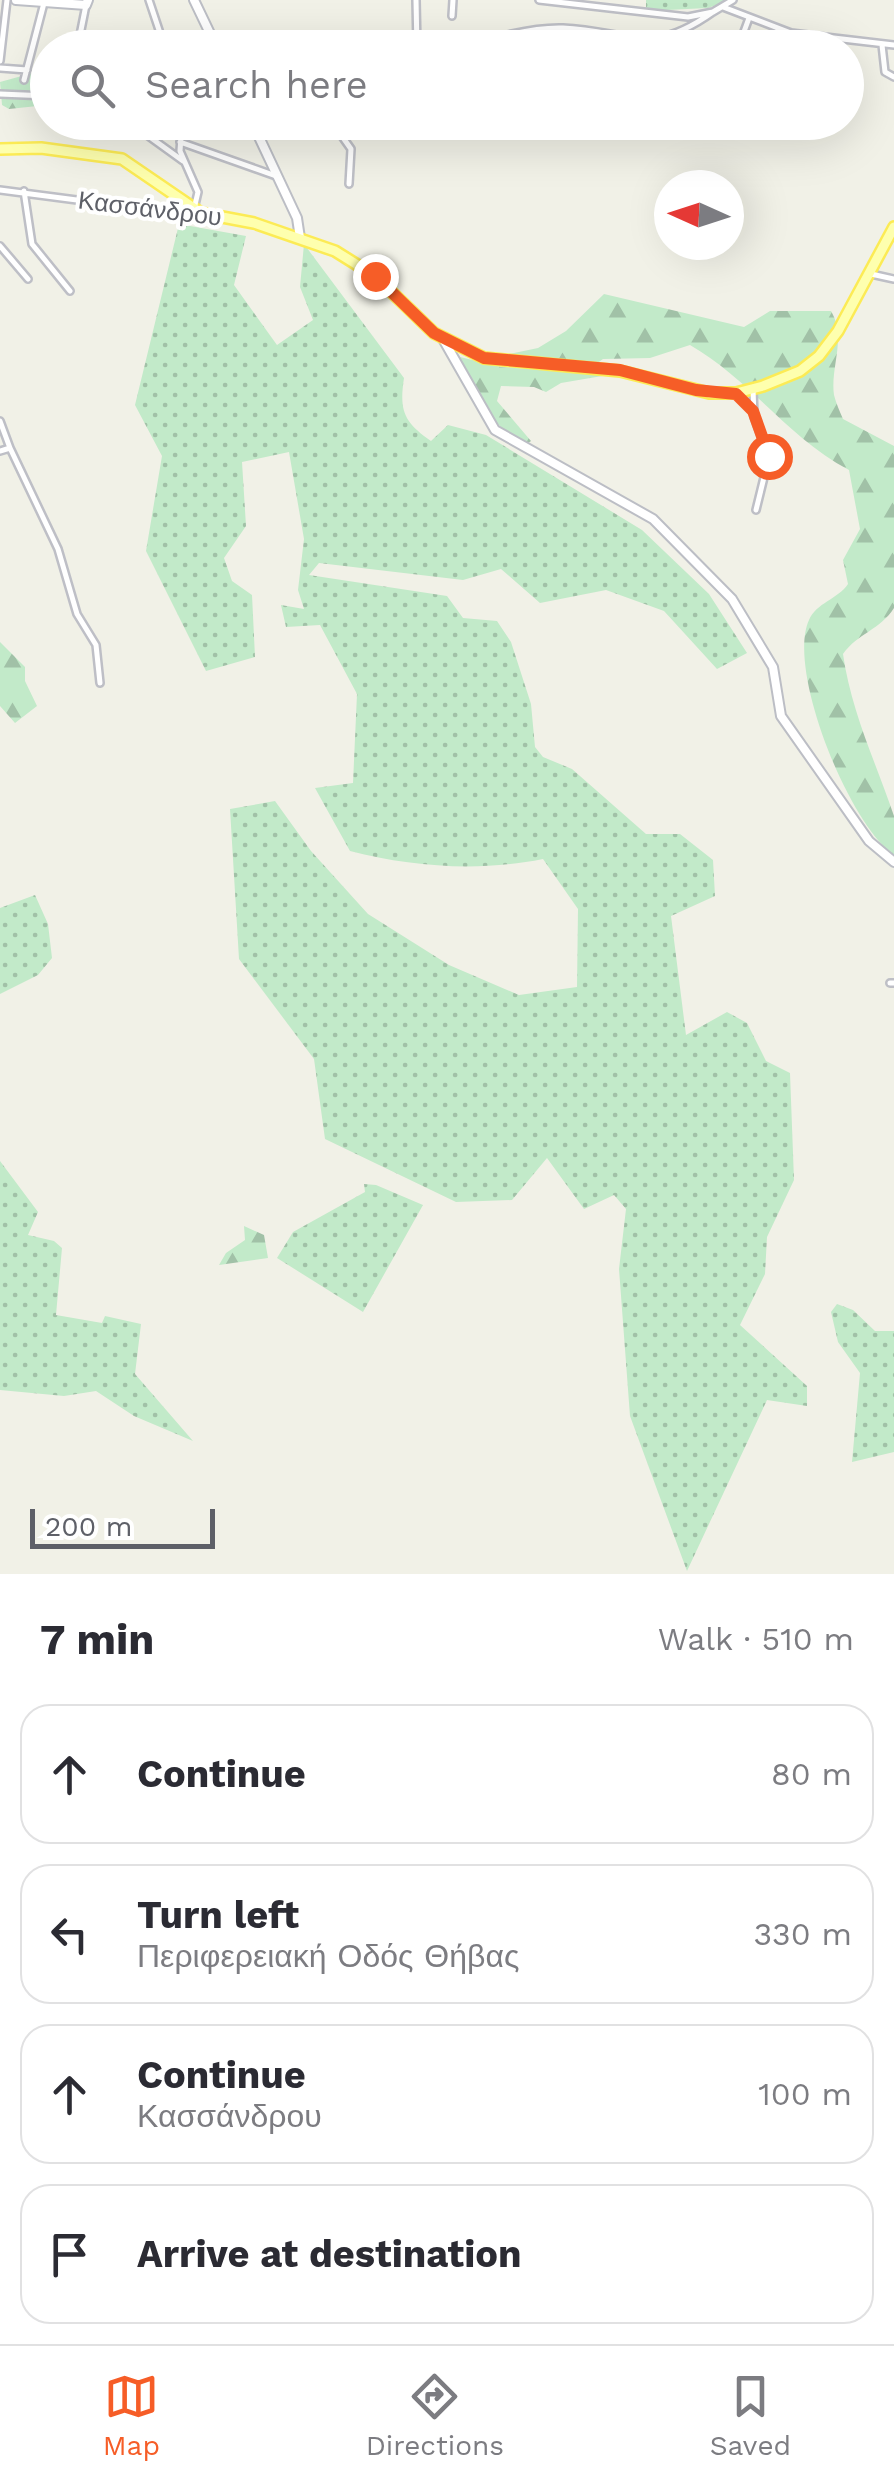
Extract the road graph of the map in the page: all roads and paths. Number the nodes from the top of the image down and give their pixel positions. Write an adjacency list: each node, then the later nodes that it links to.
1 (7, 0): 26 (street)
2 (16, 0): 9 (street)
3 (150, 0): 17 (street)
4 (194, 0): 18 (street)
5 (416, 0): 19 (street)
6 (453, 0): 13 (street)
7 (539, 0): 12 (street)
8 (733, 0): 11 (street)
9 (44, 1): 10 (street); 15 (street)
10 (87, 3): 16 (street)
11 (723, 7): 12 (street); 14 (street)
12 (712, 12): 22 (street)
13 (452, 16)
14 (749, 18): 23 (street); 24 (street)
15 (36, 30)
16 (81, 30)
17 (159, 30)
18 (208, 30)
19 (416, 30)
20 (548, 30): 21 (street)
21 (574, 30)
22 (681, 30)
23 (745, 30)
24 (778, 30)
25 (864, 42): 28 (street)
26 (2, 44): 30 (street)
27 (894, 45): 28 (street)
28 (882, 46): 32 (street)
29 (30, 55): 31 (street)
30 (0, 65): 31 (street)
31 (26, 70): 33 (street)
32 (894, 77)
33 (24, 80)
34 (0, 94): 35 (street)
35 (30, 95)
36 (154, 140): 41 (street)
37 (260, 140): 42 (street)
38 (345, 140): 43 (street)
39 (180, 142): 41 (street); 42 (street)
40 (0, 149): 46 (main road)
41 (183, 161): 46 (street)
42 (276, 176): 48 (street)
43 (349, 184)
44 (0, 190): 45 (street, Κασσάνδρου)
45 (24, 191): 46 (street, Κασσάνδρου); 53 (street)
46 (189, 211): 48 (main road, Κασσάνδρου)
47 (894, 227): 50 (main road)
48 (300, 238): 54 (main road, Κασσάνδρου)
49 (0, 246): 51 (street)
50 (868, 273): 52 (street); 55 (main road)
51 (28, 279)
52 (894, 279)
53 (70, 291)
54 (443, 339): 56 (main road); 63 (street)
55 (753, 390): 56 (main road); 57 (street)
56 (736, 394): 57 (street)
57 (753, 411): 61 (street)
58 (0, 421): 59 (street)
59 (10, 448): 60 (street); 62 (street)
60 (0, 450)
61 (756, 510)
62 (100, 682)
63 (894, 862)

